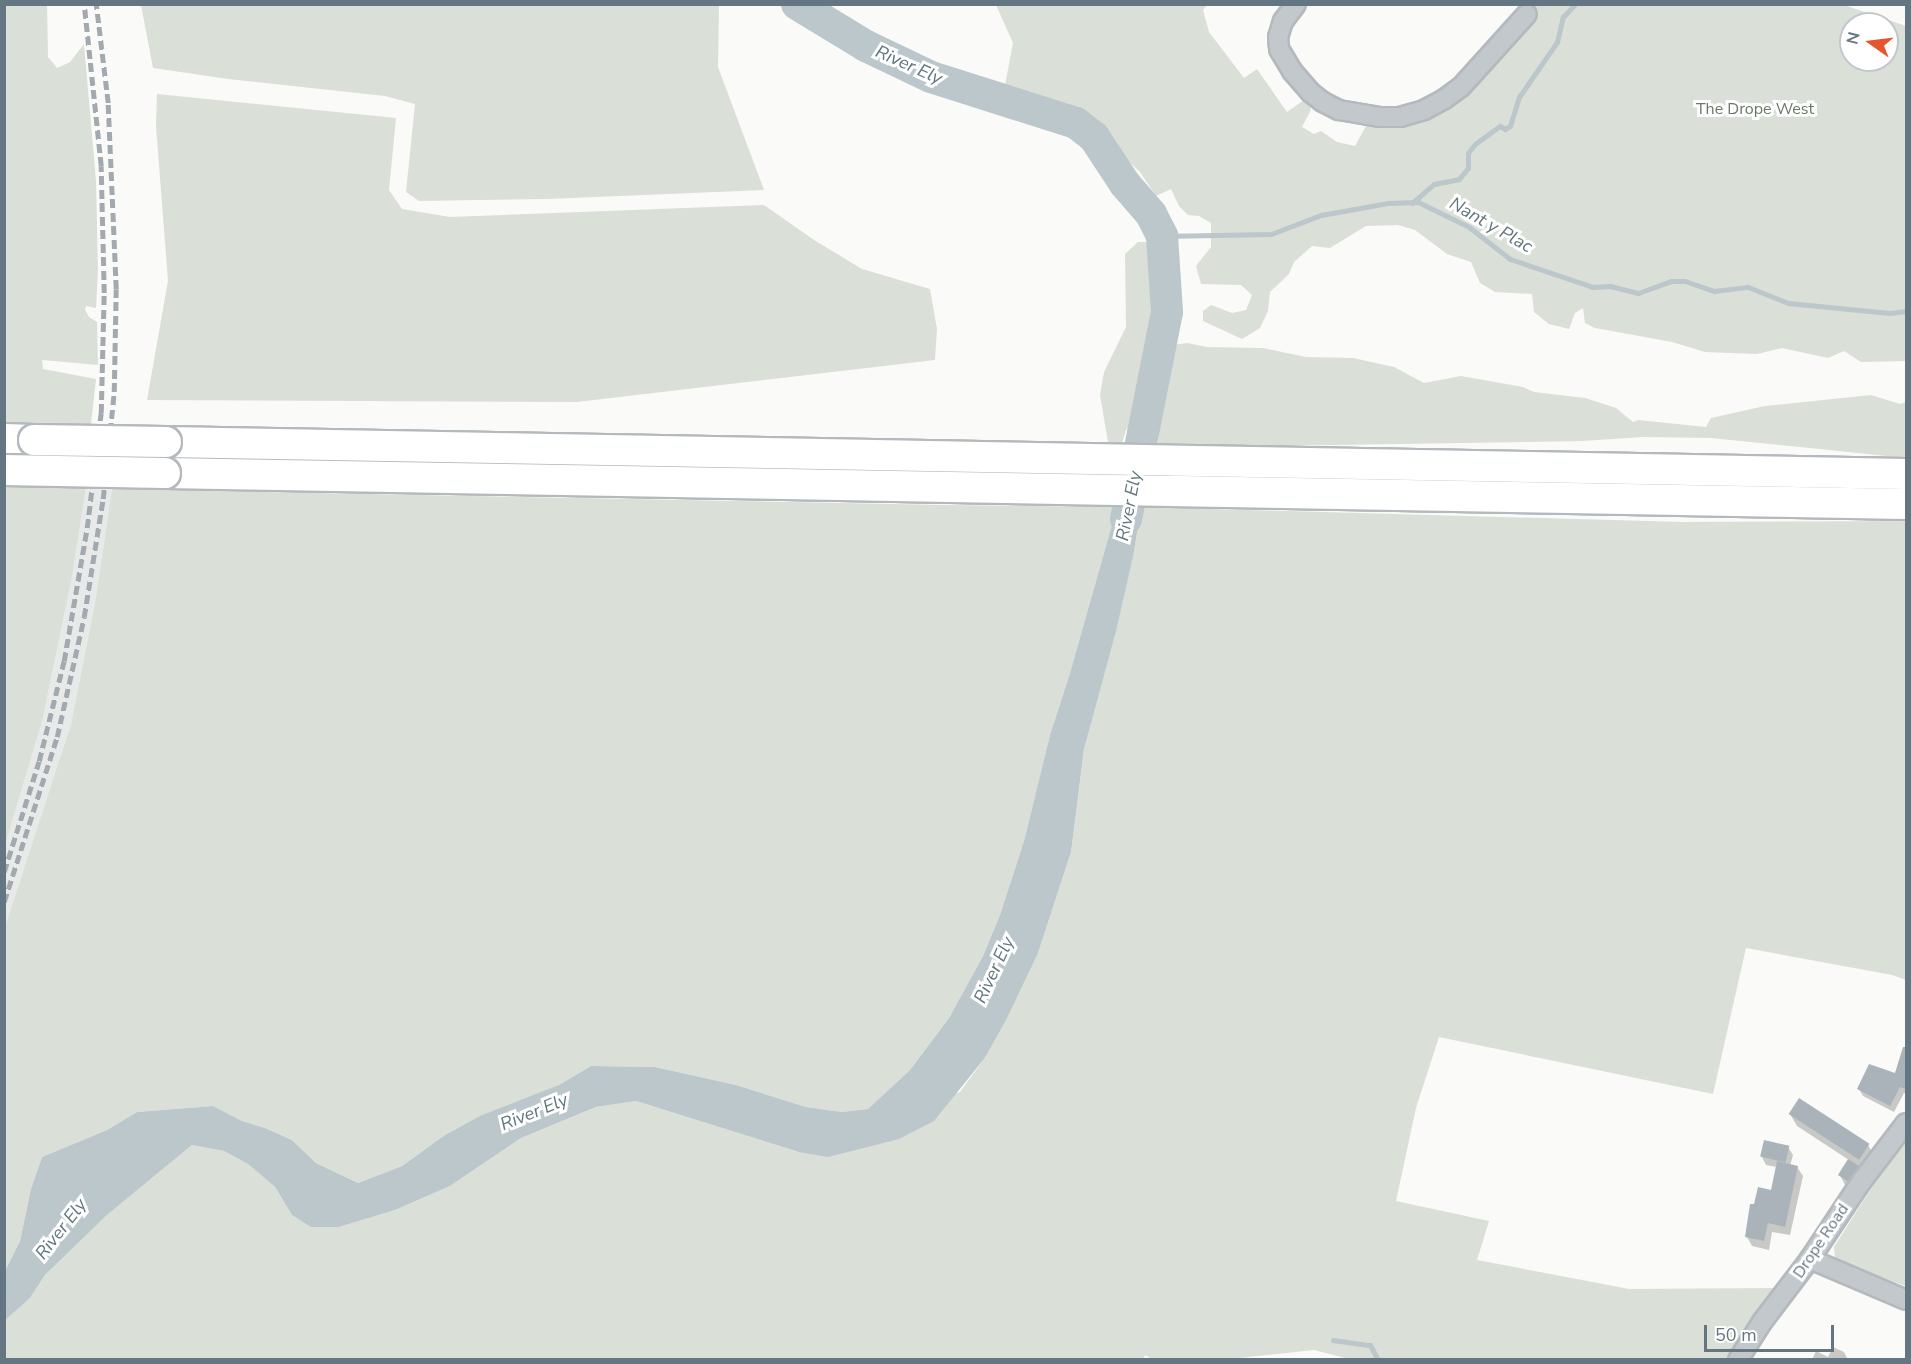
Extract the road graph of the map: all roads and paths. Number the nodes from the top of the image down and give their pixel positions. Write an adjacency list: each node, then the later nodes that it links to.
1 (1296, 4): 2 (street)
2 (1527, 14)
3 (4, 439): 5 (highway, bridge)
4 (4, 470): 6 (highway, bridge)
5 (1906, 474)
6 (1906, 504)
7 (1906, 1123): 8 (street, Drope Road)
8 (1810, 1259): 9 (street); 10 (street, Drope Road)
9 (1906, 1300)
10 (1738, 1359)

